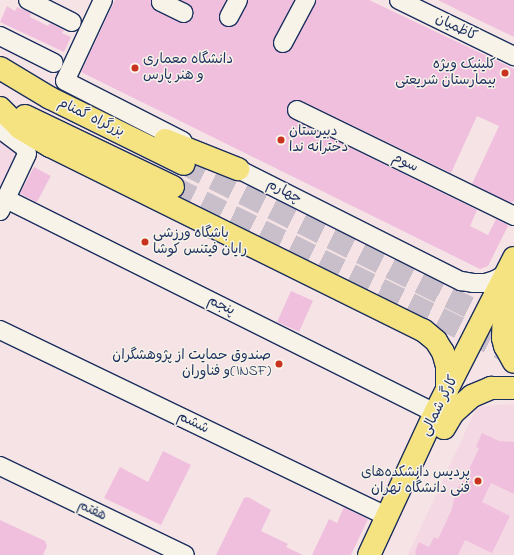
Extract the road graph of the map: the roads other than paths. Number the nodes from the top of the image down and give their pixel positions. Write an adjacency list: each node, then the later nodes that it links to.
1 (28, 0): 9 (street)
2 (103, 0): 23 (street, چهارم)
3 (238, 0): 8 (street)
4 (306, 0): 11 (street)
5 (399, 0): 12 (street, کاظمیان)
6 (160, 1): 7 (street)
7 (184, 13)
8 (229, 18)
9 (72, 22)
10 (0, 36): 13 (street)
11 (283, 43)
12 (514, 56)
13 (54, 63)
14 (0, 68): 16 (main road, بزرگراه گمنام)
15 (0, 77): 16 (main road)
16 (50, 98): 19 (main road, بزرگراه گمنام)
17 (0, 104): 24 (main road, بزرگراه گمنام)
18 (0, 108): 31 (main road)
19 (76, 110): 22 (main road, بزرگراه گمنام); 23 (main road)
20 (297, 110): 26 (street, سوم)
21 (0, 134): 25 (street)
22 (184, 164)
23 (238, 169): 27 (street, چهارم)
24 (173, 187)
25 (3, 205): 32 (street, پنجم)
26 (514, 216)
27 (510, 266): 29 (main road); 31 (main road, کارگر شمالی)
28 (0, 330): 34 (street, ششم)
29 (514, 362)
30 (514, 388): 32 (main road)
31 (448, 390): 32 (main road, کارگر شمالی)
32 (440, 420): 34 (main road, کارگر شمالی); 37 (main road, کارگر شمالی)
33 (0, 466): 35 (street, هفتم)
34 (387, 516): 36 (main road, کارگر شمالی)
35 (185, 555)
36 (369, 555)
37 (384, 555)

